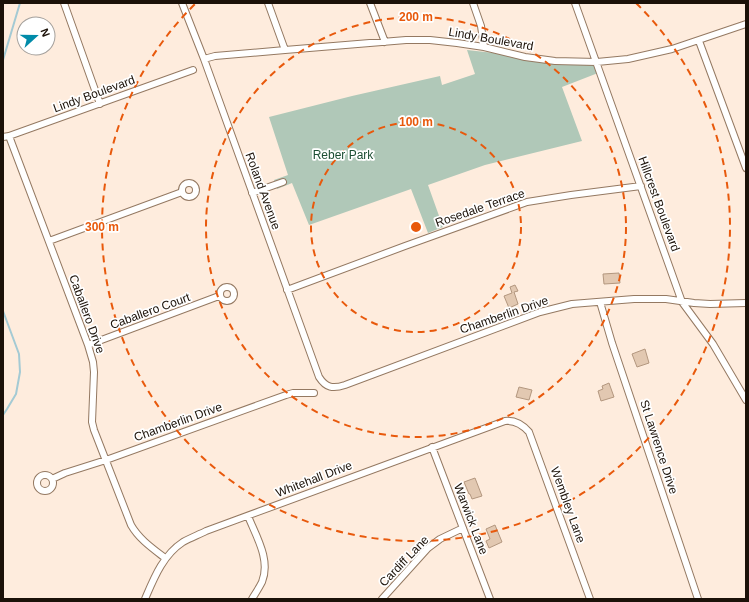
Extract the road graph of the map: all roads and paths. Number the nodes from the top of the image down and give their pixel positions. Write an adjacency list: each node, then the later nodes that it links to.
1 (64, 3): 15 (street)
2 (182, 3): 12 (street, Roland Avenue)
3 (268, 3): 11 (street)
4 (370, 3): 9 (street)
5 (473, 3): 10 (street)
6 (575, 3): 13 (street, Hillcrest Boulevard)
7 (746, 24): 8 (street, Lindy Boulevard)
8 (699, 41): 13 (street, Lindy Boulevard); 17 (street)
9 (385, 42): 10 (street, Lindy Boulevard); 11 (street, Lindy Boulevard)
10 (484, 47): 13 (street, Lindy Boulevard)
11 (285, 50): 12 (street, Lindy Boulevard)
12 (204, 59): 21 (street, Roland Avenue)
13 (597, 62): 19 (street, Hillcrest Boulevard)
14 (192, 70): 15 (street, Lindy Boulevard)
15 (100, 104): 16 (street, Lindy Boulevard)
16 (6, 137): 22 (street, Caballero Drive)
17 (746, 168)
18 (283, 182): 21 (street)
19 (641, 186): 23 (street, Rosedale Terrace); 26 (street, Hillcrest Boulevard)
20 (182, 192): 22 (street)
21 (252, 193): 23 (street, Roland Avenue)
22 (49, 240): 28 (street, Caballero Drive)
23 (288, 290): 29 (street, Roland Avenue)
24 (219, 296): 28 (street, Caballero Court)
25 (600, 302): 26 (street, Chamberlin Drive); 29 (street, Chamberlin Drive); 44 (street, St Lawrence Drive)
26 (682, 302): 27 (street, Chamberlin Drive); 31 (street, Hillcrest Boulevard)
27 (746, 303)
28 (88, 345): 34 (street, Caballero Drive)
29 (326, 385)
30 (314, 393): 34 (street, Chamberlin Drive)
31 (746, 400)
32 (519, 423): 33 (street, Whitehall Drive); 43 (street, Wembley Lane)
33 (432, 447): 36 (street, Whitehall Drive); 37 (street, Warwick Lane)
34 (106, 460): 35 (street, Chamberlin Drive); 38 (street, Caballero Drive)
35 (52, 479)
36 (248, 516): 38 (street, Whitehall Drive); 40 (street)
37 (463, 528): 41 (street, Cardiff Lane); 42 (street, Warwick Lane)
38 (165, 558): 39 (street, Whitehall Drive)
39 (145, 599)
40 (252, 599)
41 (382, 599)
42 (490, 599)
43 (590, 599)
44 (698, 599)

